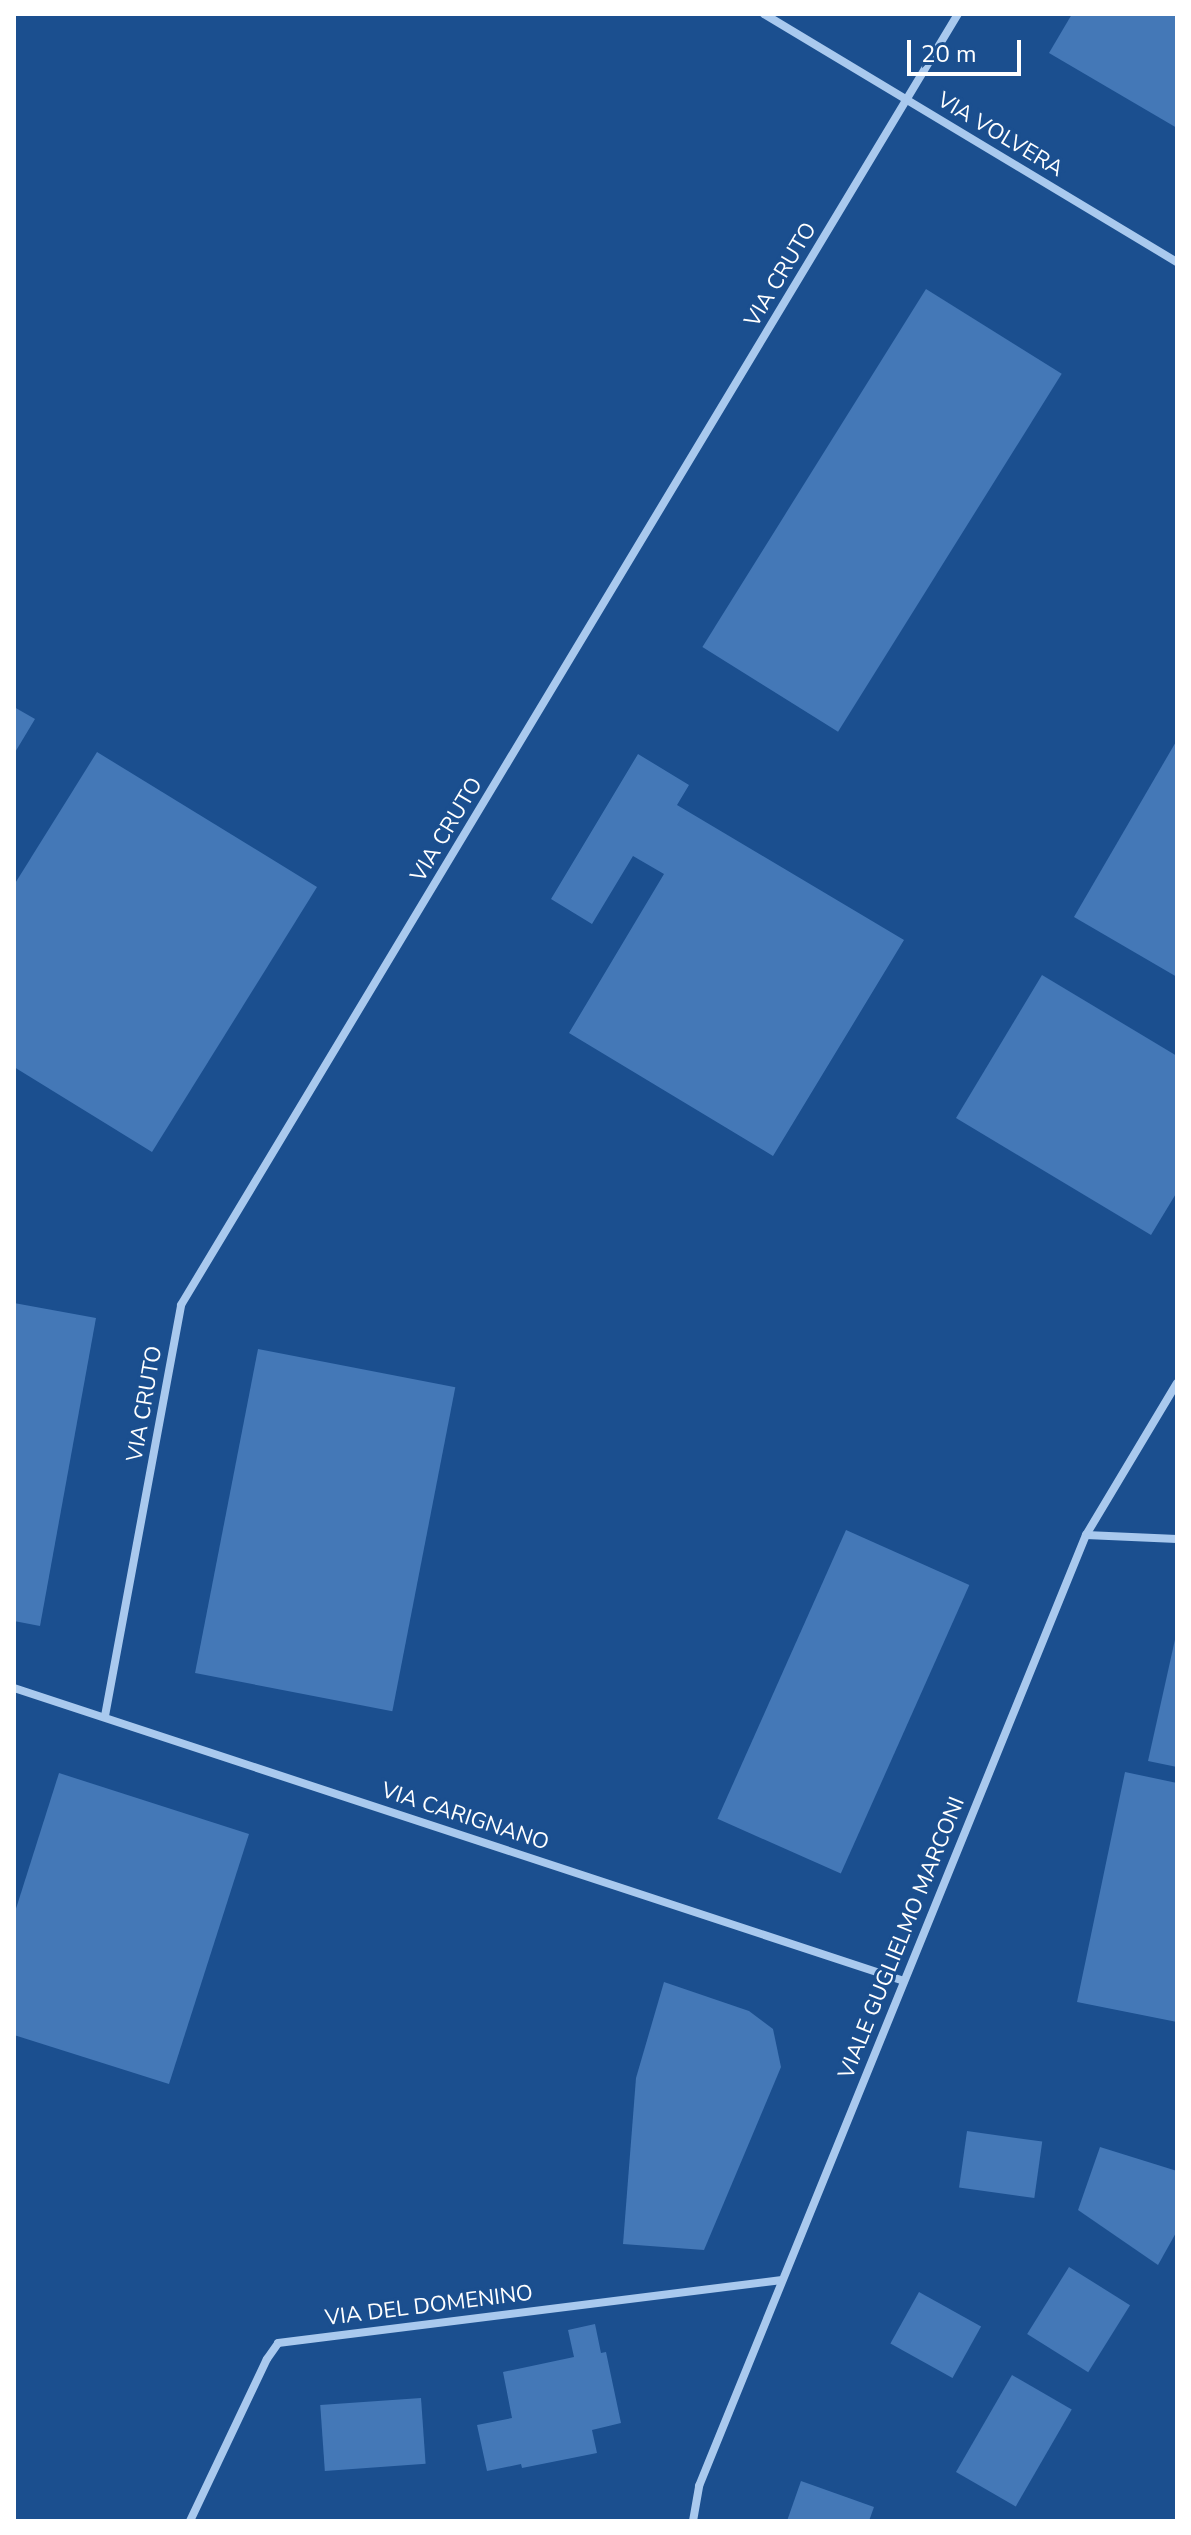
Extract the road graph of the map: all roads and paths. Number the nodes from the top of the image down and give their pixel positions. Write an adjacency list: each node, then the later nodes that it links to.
1 (764, 14): 3 (street, VIA VOLVERA)
2 (958, 14): 3 (street, VIA CRUTO)
3 (907, 100): 4 (street, VIA VOLVERA); 9 (street, VIA CRUTO)
4 (1177, 262)
5 (1177, 1383): 6 (street, VIALE GUGLIELMO MARCONI)
6 (1086, 1535): 7 (street); 10 (street, VIALE GUGLIELMO MARCONI)
7 (1177, 1539)
8 (14, 1688): 9 (street, VIA CARIGNANO)
9 (105, 1716): 10 (street, VIA CARIGNANO)
10 (904, 1981): 11 (street, VIALE GUGLIELMO MARCONI)
11 (782, 2280): 12 (street, VIA DEL DOMENINO); 13 (street, VIALE GUGLIELMO MARCONI)
12 (190, 2521)
13 (693, 2521)

